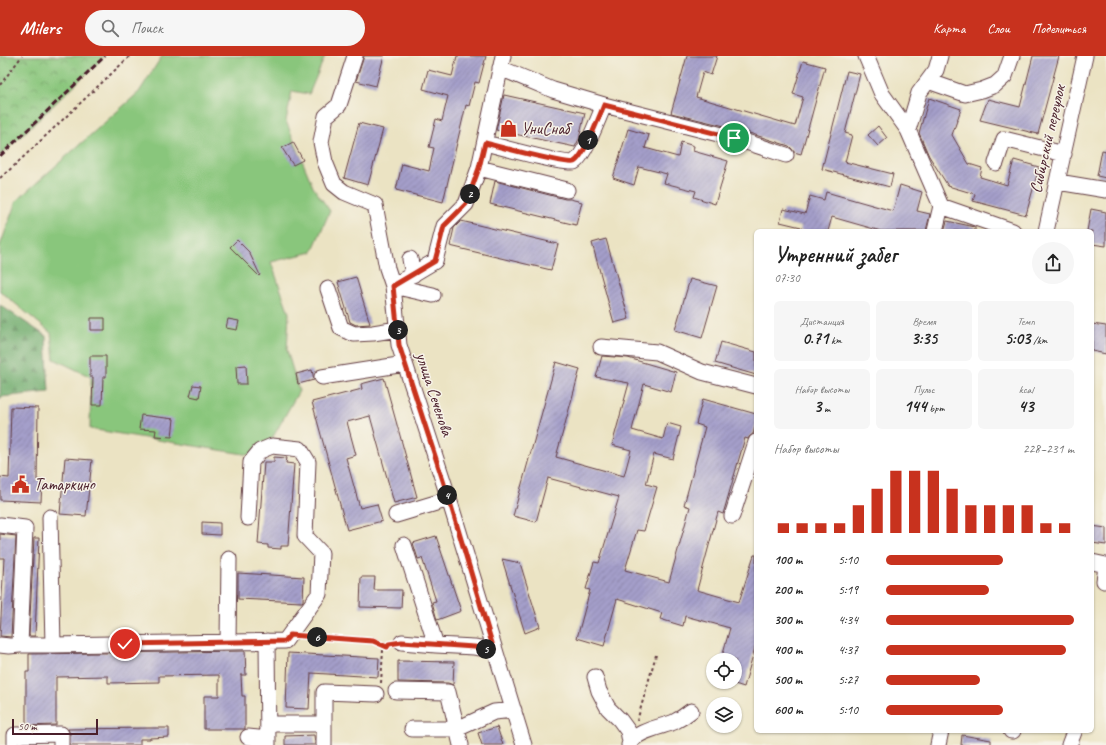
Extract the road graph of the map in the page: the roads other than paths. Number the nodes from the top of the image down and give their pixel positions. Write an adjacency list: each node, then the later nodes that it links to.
1 (355, 56): 25 (street, улица Сеченова)
2 (866, 56): 9 (street)
3 (940, 56): 7 (street)
4 (1012, 56): 7 (street)
5 (1085, 56): 11 (street, Сибирский переулок)
6 (502, 62): 8 (street); 10 (street)
7 (928, 81): 9 (street)
8 (604, 105): 10 (street); 12 (street)
9 (908, 130): 18 (street)
10 (485, 143): 14 (street)
11 (1064, 154): 13 (street); 15 (street, Сибирский переулок)
12 (786, 155)
13 (996, 163)
14 (479, 168): 16 (street); 24 (street)
15 (1058, 182): 17 (street); 22 (street, Сибирский переулок)
16 (567, 190)
17 (1106, 190)
18 (941, 206): 19 (street); 20 (street)
19 (976, 225): 21 (street)
20 (935, 229)
21 (1001, 229)
22 (1046, 229)
23 (410, 259): 24 (street)
24 (413, 275): 25 (street)
25 (393, 286): 27 (street); 28 (street, улица Сеченова)
26 (328, 288): 28 (street)
27 (433, 296)
28 (398, 329): 30 (street, улица Сеченова)
29 (601, 347): 32 (street)
30 (405, 364): 31 (street); 34 (street, улица Сеченова)
31 (322, 377)
32 (754, 385)
33 (754, 448): 36 (street)
34 (449, 499): 35 (street); 50 (street, улица Сеченова)
35 (396, 515)
36 (732, 516)
37 (50, 517): 48 (street)
38 (248, 518): 44 (street)
39 (0, 525): 47 (street)
40 (404, 545): 49 (street)
41 (230, 559): 45 (street)
42 (1094, 563): 43 (street)
43 (1105, 571)
44 (267, 641): 45 (street); 56 (street)
45 (228, 642): 48 (street)
46 (402, 642): 49 (street)
47 (10, 645): 48 (street)
48 (53, 645)
49 (436, 645): 50 (street)
50 (494, 650): 54 (street, улица Сеченова)
51 (595, 677): 63 (street)
52 (379, 689): 57 (street)
53 (396, 691): 59 (street)
54 (514, 710): 59 (street); 68 (street, улица Сеченова)
55 (691, 711): 63 (street)
56 (268, 724): 57 (street); 62 (street)
57 (324, 724): 66 (street)
58 (412, 729): 59 (street)
59 (457, 729): 67 (street)
60 (941, 733): 69 (street)
61 (248, 737): 62 (street)
62 (268, 742)
63 (630, 744)
64 (15, 745): 65 (street)
65 (61, 745)
66 (324, 745)
67 (461, 745)
68 (524, 745)
69 (938, 745)

